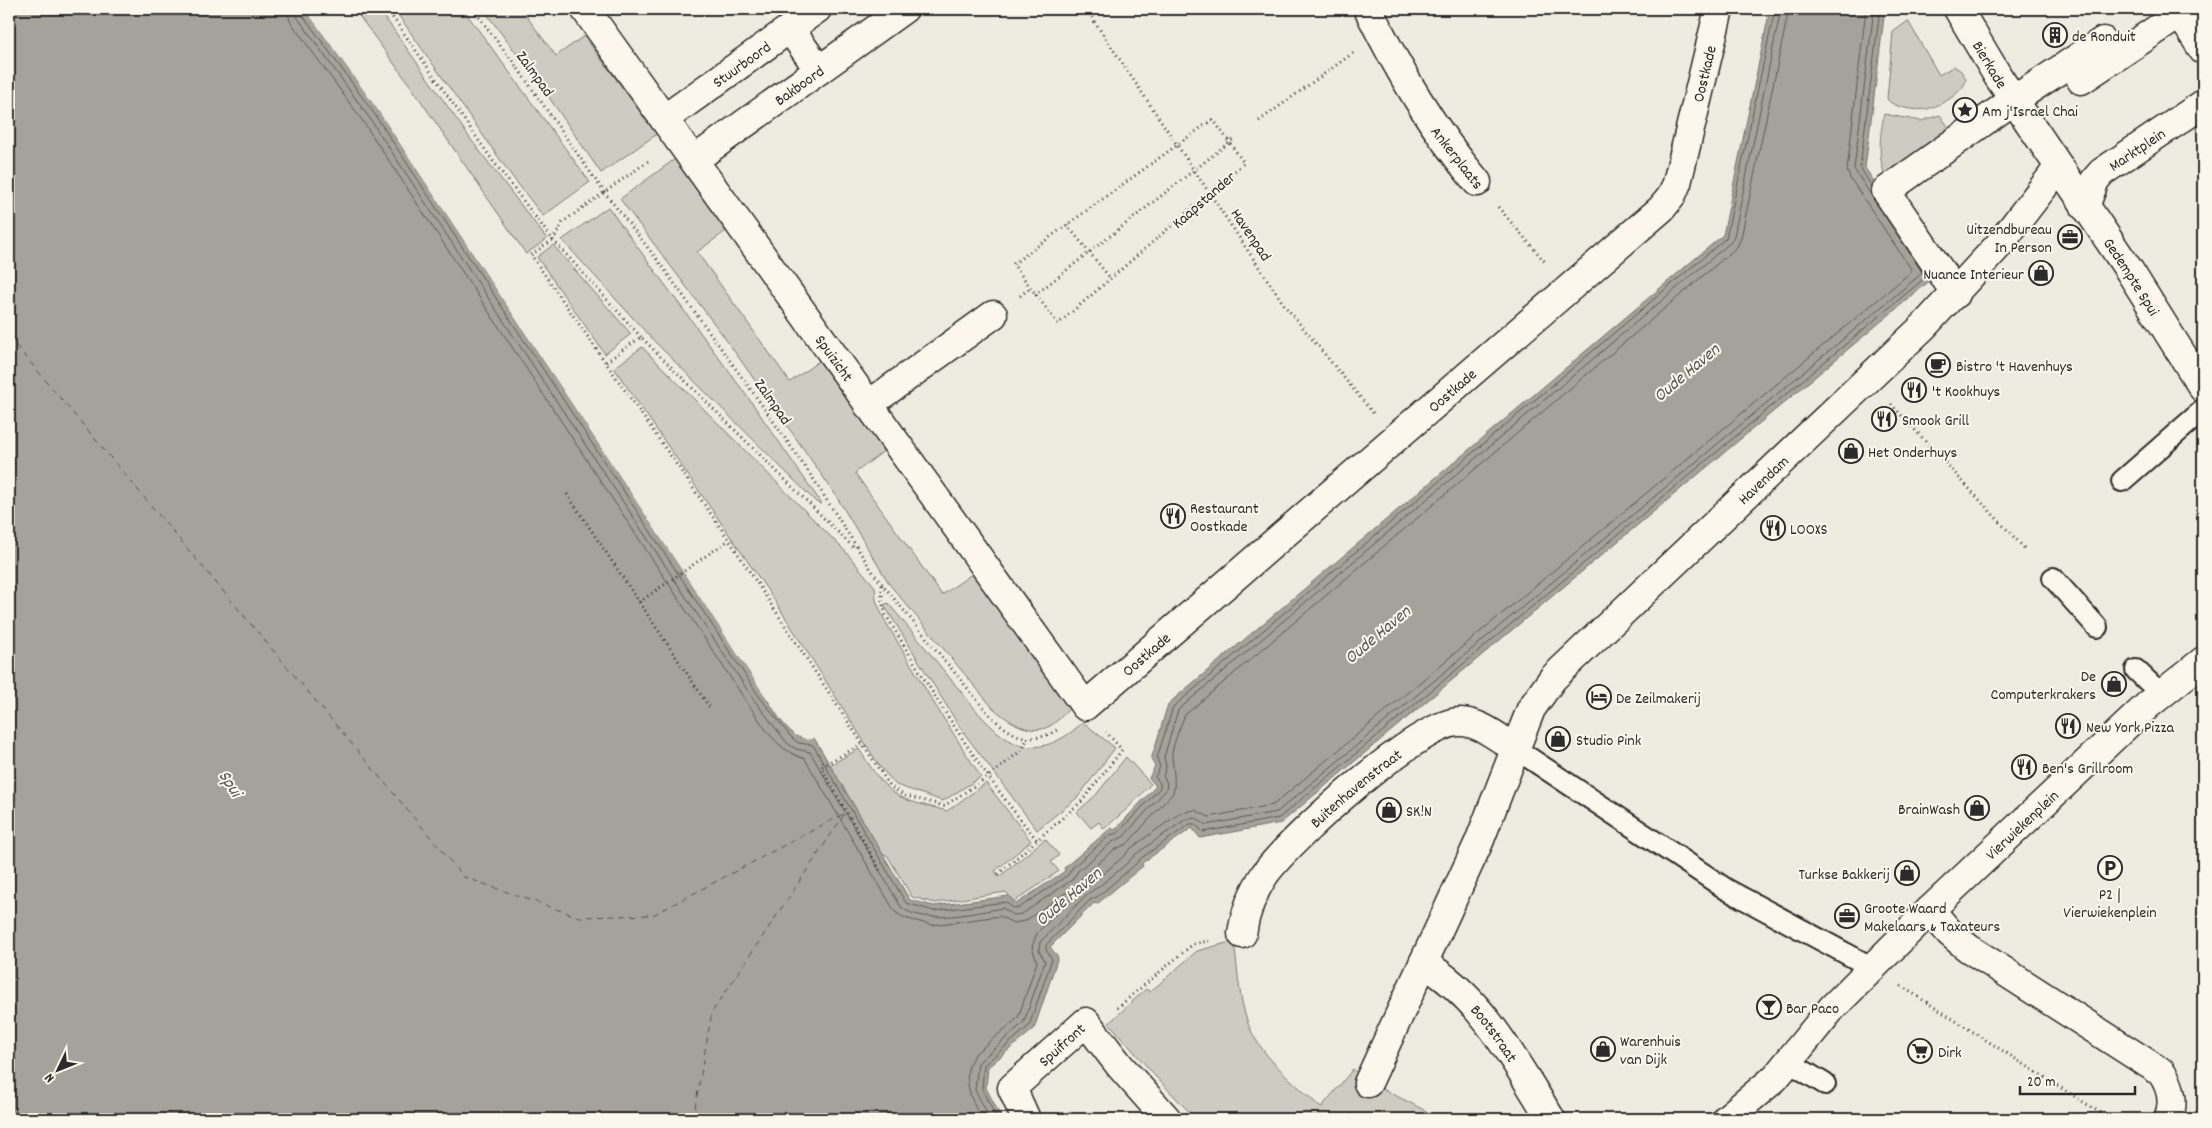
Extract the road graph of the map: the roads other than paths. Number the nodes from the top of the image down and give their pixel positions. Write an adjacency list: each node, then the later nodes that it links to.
1 (585, 9): 14 (street, Spuizicht)
2 (817, 9): 8 (street, Stuurboord)
3 (904, 9): 11 (street, Bakboord)
4 (1368, 9): 17 (street, Ankerplaats)
5 (1719, 9): 30 (street, Oostkade)
6 (1958, 9): 12 (street, Bierkade)
7 (2178, 11): 10 (street); 12 (street)
8 (790, 29): 11 (street); 14 (street, Stuurboord)
9 (2103, 42): 12 (street)
10 (2203, 50)
11 (819, 70): 15 (street, Bakboord)
12 (2021, 95): 16 (street, Bierkade); 19 (street)
13 (2203, 104): 18 (street, Marktplein)
14 (664, 119): 15 (street, Spuizicht)
15 (694, 160): 22 (street, Spuizicht)
16 (2059, 167): 18 (street, Gedempte Spui); 19 (street, Havendam)
17 (1477, 182)
18 (2085, 207): 21 (street, Gedempte Spui)
19 (1956, 294): 31 (street, Havendam)
20 (993, 315): 22 (street)
21 (2203, 388)
22 (868, 405): 30 (street, Spuizicht)
23 (2203, 410): 24 (lane)
24 (2122, 481)
25 (2053, 578): 26 (lane)
26 (2097, 627)
27 (2203, 661): 29 (street, Vierwiekenplein)
28 (2136, 670): 29 (lane)
29 (2154, 699): 32 (street, Vierwiekenplein)
30 (1085, 706)
31 (1516, 749): 33 (street, Buitenhavenstraat); 34 (street, Havendam); 35 (lane)
32 (1930, 910): 35 (street, Vierwiekenplein); 43 (street)
33 (1242, 934)
34 (1423, 963): 37 (street); 41 (street, Bootstraat)
35 (1871, 967): 36 (street, Vierwiekenplein)
36 (1789, 1062): 38 (lane); 42 (street, Vierwiekenplein)
37 (1368, 1083)
38 (1825, 1084)
39 (1026, 1119): 40 (street, Spuifront)
40 (1167, 1119)
41 (1551, 1119)
42 (1726, 1119)
43 (2168, 1119)

